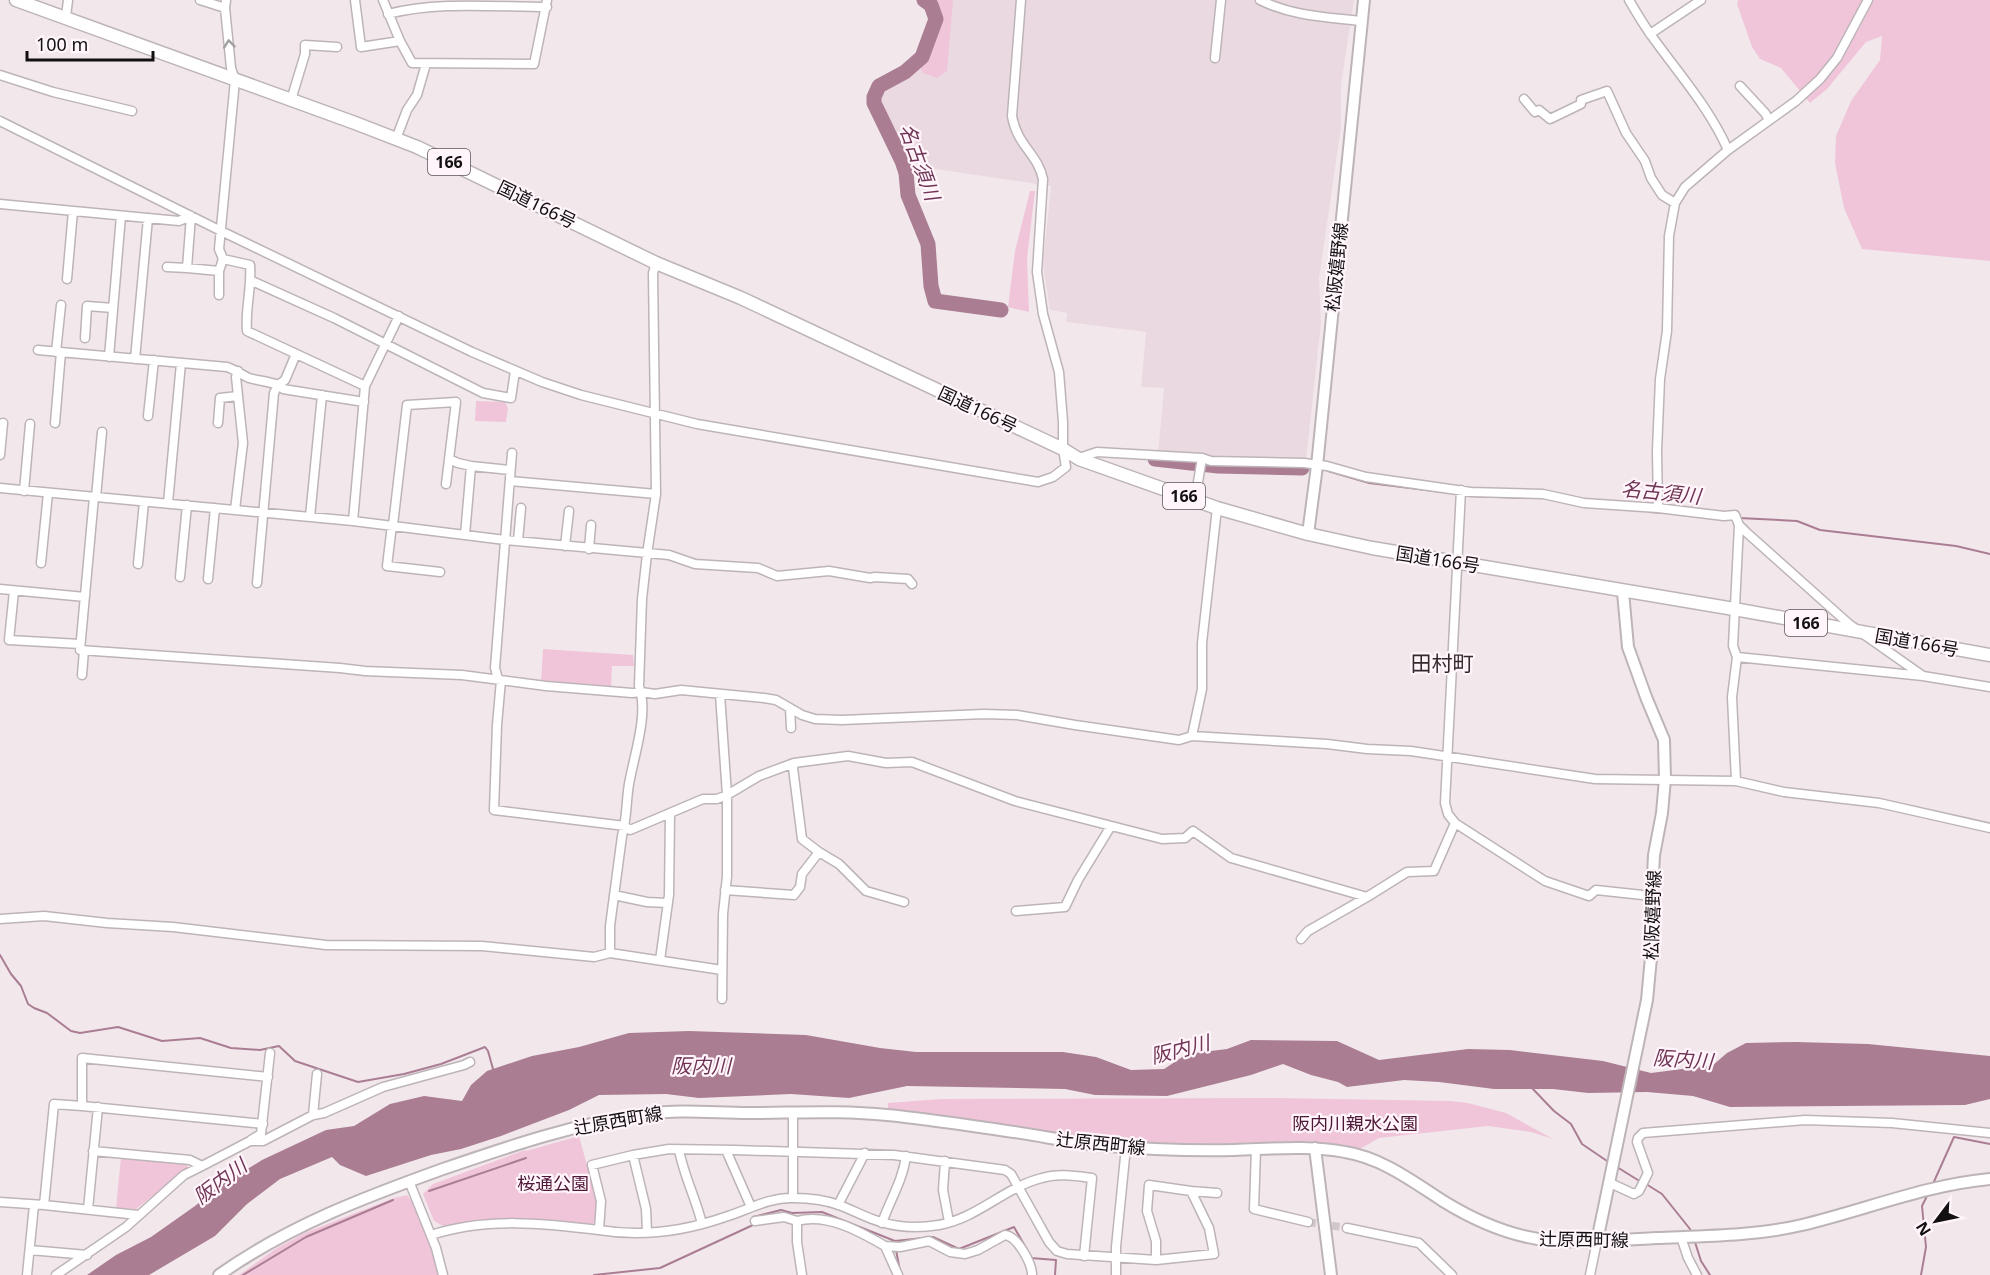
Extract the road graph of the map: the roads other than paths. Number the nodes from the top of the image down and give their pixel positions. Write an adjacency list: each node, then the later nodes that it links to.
1 (16, 0): 17 (highway, 国道166号 / 166)
2 (68, 0): 17 (street)
3 (200, 0): 15 (street)
4 (355, 0): 20 (street)
5 (384, 0): 16 (street)
6 (1022, 0): 75 (street)
7 (1221, 0): 22 (street)
8 (1260, 0): 18 (street)
9 (1364, 0): 18 (main road, 松阪嬉野線)
10 (1629, 0): 19 (street)
11 (1701, 0): 19 (street)
12 (1868, 0): 30 (street)
13 (450, 3): 14 (street); 16 (street)
14 (547, 3): 23 (street)
15 (225, 4): 25 (street, one-way to 15)
16 (388, 14): 20 (street)
17 (66, 18): 25 (highway, 国道166号 / 166)
18 (1361, 21): 82 (main road, 松阪嬉野線)
19 (1650, 34): 33 (street)
20 (400, 41): 23 (street)
21 (337, 47): 28 (street)
22 (1215, 58)
23 (426, 64): 32 (street)
24 (0, 75): 29 (street)
25 (235, 80): 28 (highway, 国道166号 / 166); 40 (street)
26 (1740, 86): 30 (street)
27 (1524, 99): 34 (street)
28 (291, 100): 32 (highway, 国道166号 / 166)
29 (132, 111)
30 (1769, 120): 33 (street)
31 (0, 121): 38 (street)
32 (396, 139): 42 (highway, 国道166号 / 166)
33 (1728, 150): 34 (street)
34 (1675, 203): 100 (street)
35 (0, 204): 36 (street)
36 (73, 211): 37 (street); 46 (street)
37 (121, 216): 39 (street); 50 (street)
38 (191, 216): 39 (street); 40 (street); 44 (street)
39 (148, 218): 58 (street)
40 (221, 231): 41 (street); 51 (street)
41 (223, 259): 45 (street); 47 (street)
42 (656, 263): 68 (street); 75 (highway, 国道166号 / 166)
43 (166, 267): 44 (street)
44 (187, 268): 45 (street)
45 (219, 271): 48 (street)
46 (67, 279)
47 (252, 281): 53 (street); 56 (street)
48 (219, 295)
49 (61, 305): 55 (street)
50 (113, 308): 52 (street); 57 (street)
51 (399, 316): 53 (street); 62 (street)
52 (85, 338)
53 (384, 344): 62 (street); 64 (street)
54 (38, 350): 55 (street)
55 (58, 352): 57 (street); 71 (street)
56 (296, 354): 63 (street); 64 (street)
57 (109, 357): 58 (street)
58 (135, 359): 59 (street)
59 (153, 360): 60 (street); 69 (street)
60 (181, 363): 61 (street); 95 (street)
61 (238, 371): 63 (street); 66 (street)
62 (516, 371): 68 (street)
63 (278, 385): 65 (street); 103 (street)
64 (365, 386): 67 (street)
65 (322, 395): 67 (street); 104 (street)
66 (238, 396): 72 (street); 101 (street)
67 (364, 402): 105 (street)
68 (655, 414): 75 (street); 90 (street)
69 (148, 416)
70 (3, 423): 77 (street)
71 (55, 423)
72 (218, 423)
73 (30, 424): 87 (street)
74 (102, 432): 92 (street)
75 (1063, 449): 79 (highway, 国道166号 / 166)
76 (512, 453): 83 (street)
77 (0, 455)
78 (449, 459): 81 (street); 85 (street); 107 (street)
79 (1079, 459): 80 (street); 93 (highway, 国道166号 / 166)
80 (1202, 462): 82 (street); 93 (street)
81 (471, 466): 83 (street); 110 (street)
82 (1317, 466): 89 (street); 109 (main road, 松阪嬉野線)
83 (510, 470): 84 (street)
84 (510, 481): 90 (street); 111 (street)
85 (446, 484)
86 (0, 488): 87 (street); 91 (street)
87 (24, 491): 88 (street)
88 (48, 493): 92 (street); 117 (street)
89 (1461, 493): 100 (street); 116 (street)
90 (656, 494): 115 (street)
91 (0, 496)
92 (95, 497): 94 (street); 127 (street)
93 (1199, 501): 99 (highway, 国道166号 / 166)
94 (144, 502): 95 (street); 118 (street)
95 (168, 503): 96 (street)
96 (187, 505): 97 (street); 120 (street)
97 (215, 508): 101 (street); 121 (street)
98 (520, 508): 112 (street)
99 (1217, 508): 109 (highway, 国道166号 / 166); 141 (street)
100 (1658, 508): 106 (street)
101 (235, 510): 103 (street)
102 (569, 511): 113 (street)
103 (264, 513): 104 (street); 122 (street)
104 (310, 517): 105 (street)
105 (353, 521): 107 (street)
106 (1738, 522): 128 (street); 129 (street)
107 (393, 525): 110 (street); 119 (street)
108 (591, 525): 114 (street)
109 (1308, 534): 116 (highway, 国道166号 / 166)
110 (465, 535): 111 (street)
111 (505, 540): 112 (street); 135 (street)
112 (518, 541): 113 (street)
113 (565, 546): 114 (street)
114 (589, 549): 115 (street)
115 (647, 554): 123 (street); 137 (street)
116 (1457, 562): 126 (highway, 国道166号 / 166); 142 (street)
117 (41, 564)
118 (138, 564)
119 (440, 572)
120 (180, 577)
121 (208, 579)
122 (256, 583)
123 (912, 584)
124 (0, 589): 125 (street)
125 (14, 591): 127 (street); 130 (street)
126 (1623, 592): 128 (highway, 国道166号 / 166); 144 (main road, 松阪嬉野線)
127 (85, 597): 130 (street)
128 (1734, 609): 129 (highway, 国道166号 / 166); 132 (street)
129 (1860, 633): 131 (highway, 国道166号 / 166); 134 (street)
130 (82, 647): 133 (street); 135 (street)
131 (1989, 655)
132 (1737, 657): 134 (street); 145 (street)
133 (82, 675)
134 (1923, 676): 136 (street)
135 (500, 680): 137 (street); 149 (street)
136 (1990, 687)
137 (641, 692): 138 (street); 149 (street)
138 (720, 694): 139 (street); 146 (street)
139 (790, 708): 140 (street); 141 (street)
140 (791, 728)
141 (1192, 736): 142 (street)
142 (1448, 756): 144 (street); 148 (street)
143 (794, 763): 146 (street); 150 (street); 152 (street)
144 (1665, 779): 145 (street); 155 (main road, 松阪嬉野線)
145 (1736, 781): 151 (street)
146 (727, 795): 147 (street); 153 (street)
147 (670, 814): 149 (street); 158 (street)
148 (1455, 823): 155 (street); 156 (street)
149 (625, 826): 154 (street)
150 (1111, 826): 156 (street); 159 (street)
151 (1990, 828)
152 (819, 852): 153 (street); 157 (street)
153 (725, 890): 164 (street)
154 (614, 895): 158 (street); 162 (street)
155 (1652, 896): 191 (main road, 松阪嬉野線)
156 (1367, 897): 161 (street)
157 (904, 902)
158 (667, 903): 163 (street)
159 (1016, 911)
160 (0, 920): 162 (street)
161 (1301, 939)
162 (610, 953): 163 (street)
163 (660, 960): 164 (street)
164 (722, 970): 165 (street)
165 (722, 999)
166 (270, 1053): 169 (street)
167 (470, 1062): 173 (street)
168 (317, 1074): 173 (street)
169 (268, 1077): 170 (street); 174 (street)
170 (82, 1106): 171 (street); 198 (street)
171 (98, 1107): 174 (street); 182 (street)
172 (793, 1112): 177 (main road, 辻原西町線); 183 (street); 190 (main road, 辻原西町線)
173 (313, 1115): 176 (street)
174 (263, 1124): 176 (street)
175 (1990, 1133): 191 (street)
176 (250, 1141): 188 (street)
177 (1126, 1147): 179 (main road, 辻原西町線); 219 (street)
178 (1315, 1148): 179 (main road, 辻原西町線); 214 (main road, 辻原西町線); 229 (main road)
179 (1256, 1149): 206 (street)
180 (679, 1150): 181 (street); 185 (street); 208 (street)
181 (726, 1150): 183 (street); 200 (street)
182 (93, 1151): 188 (street); 201 (street)
183 (793, 1151): 184 (street); 195 (street)
184 (865, 1153): 186 (street); 199 (street)
185 (633, 1155): 210 (street); 211 (street)
186 (906, 1156): 187 (street); 207 (street)
187 (945, 1161): 192 (street); 205 (street)
188 (202, 1166): 202 (street)
189 (1990, 1179): 213 (main road, 辻原西町線)
190 (409, 1182): 212 (street); 223 (main road, 辻原西町線)
191 (1610, 1183): 214 (main road, 松阪嬉野線)
192 (1019, 1188): 205 (street); 218 (street); 218 (street)
193 (1191, 1191): 194 (street); 220 (street); 220 (street)
194 (1217, 1193)
195 (793, 1198): 199 (street); 200 (street)
196 (0, 1202): 197 (street)
197 (34, 1205): 198 (street); 216 (street)
198 (44, 1205): 201 (street)
199 (838, 1205): 207 (street)
200 (751, 1207): 208 (street)
201 (88, 1209): 202 (street)
202 (138, 1215): 217 (street)
203 (755, 1221): 204 (street)
204 (797, 1221): 215 (street); 225 (street)
205 (950, 1222): 207 (street)
206 (1308, 1222)
207 (882, 1223)
208 (702, 1224): 211 (street)
209 (1347, 1228): 230 (street)
210 (599, 1230): 211 (street); 212 (street)
211 (647, 1232)
212 (431, 1234): 224 (street)
213 (1681, 1237): 214 (main road, 辻原西町線); 232 (street)
214 (1597, 1241): 231 (street)
215 (892, 1247): 226 (street); 227 (street)
216 (30, 1251): 217 (street); 221 (street)
217 (87, 1255): 222 (street)
218 (1084, 1256): 219 (street)
219 (1115, 1258): 220 (street); 228 (street)
220 (1156, 1260)
221 (27, 1275)
222 (56, 1275)
223 (219, 1275)
224 (444, 1275)
225 (802, 1275)
226 (898, 1275)
227 (1032, 1275)
228 (1116, 1275)
229 (1330, 1275)
230 (1452, 1275)
231 (1590, 1275)
232 (1697, 1275)

